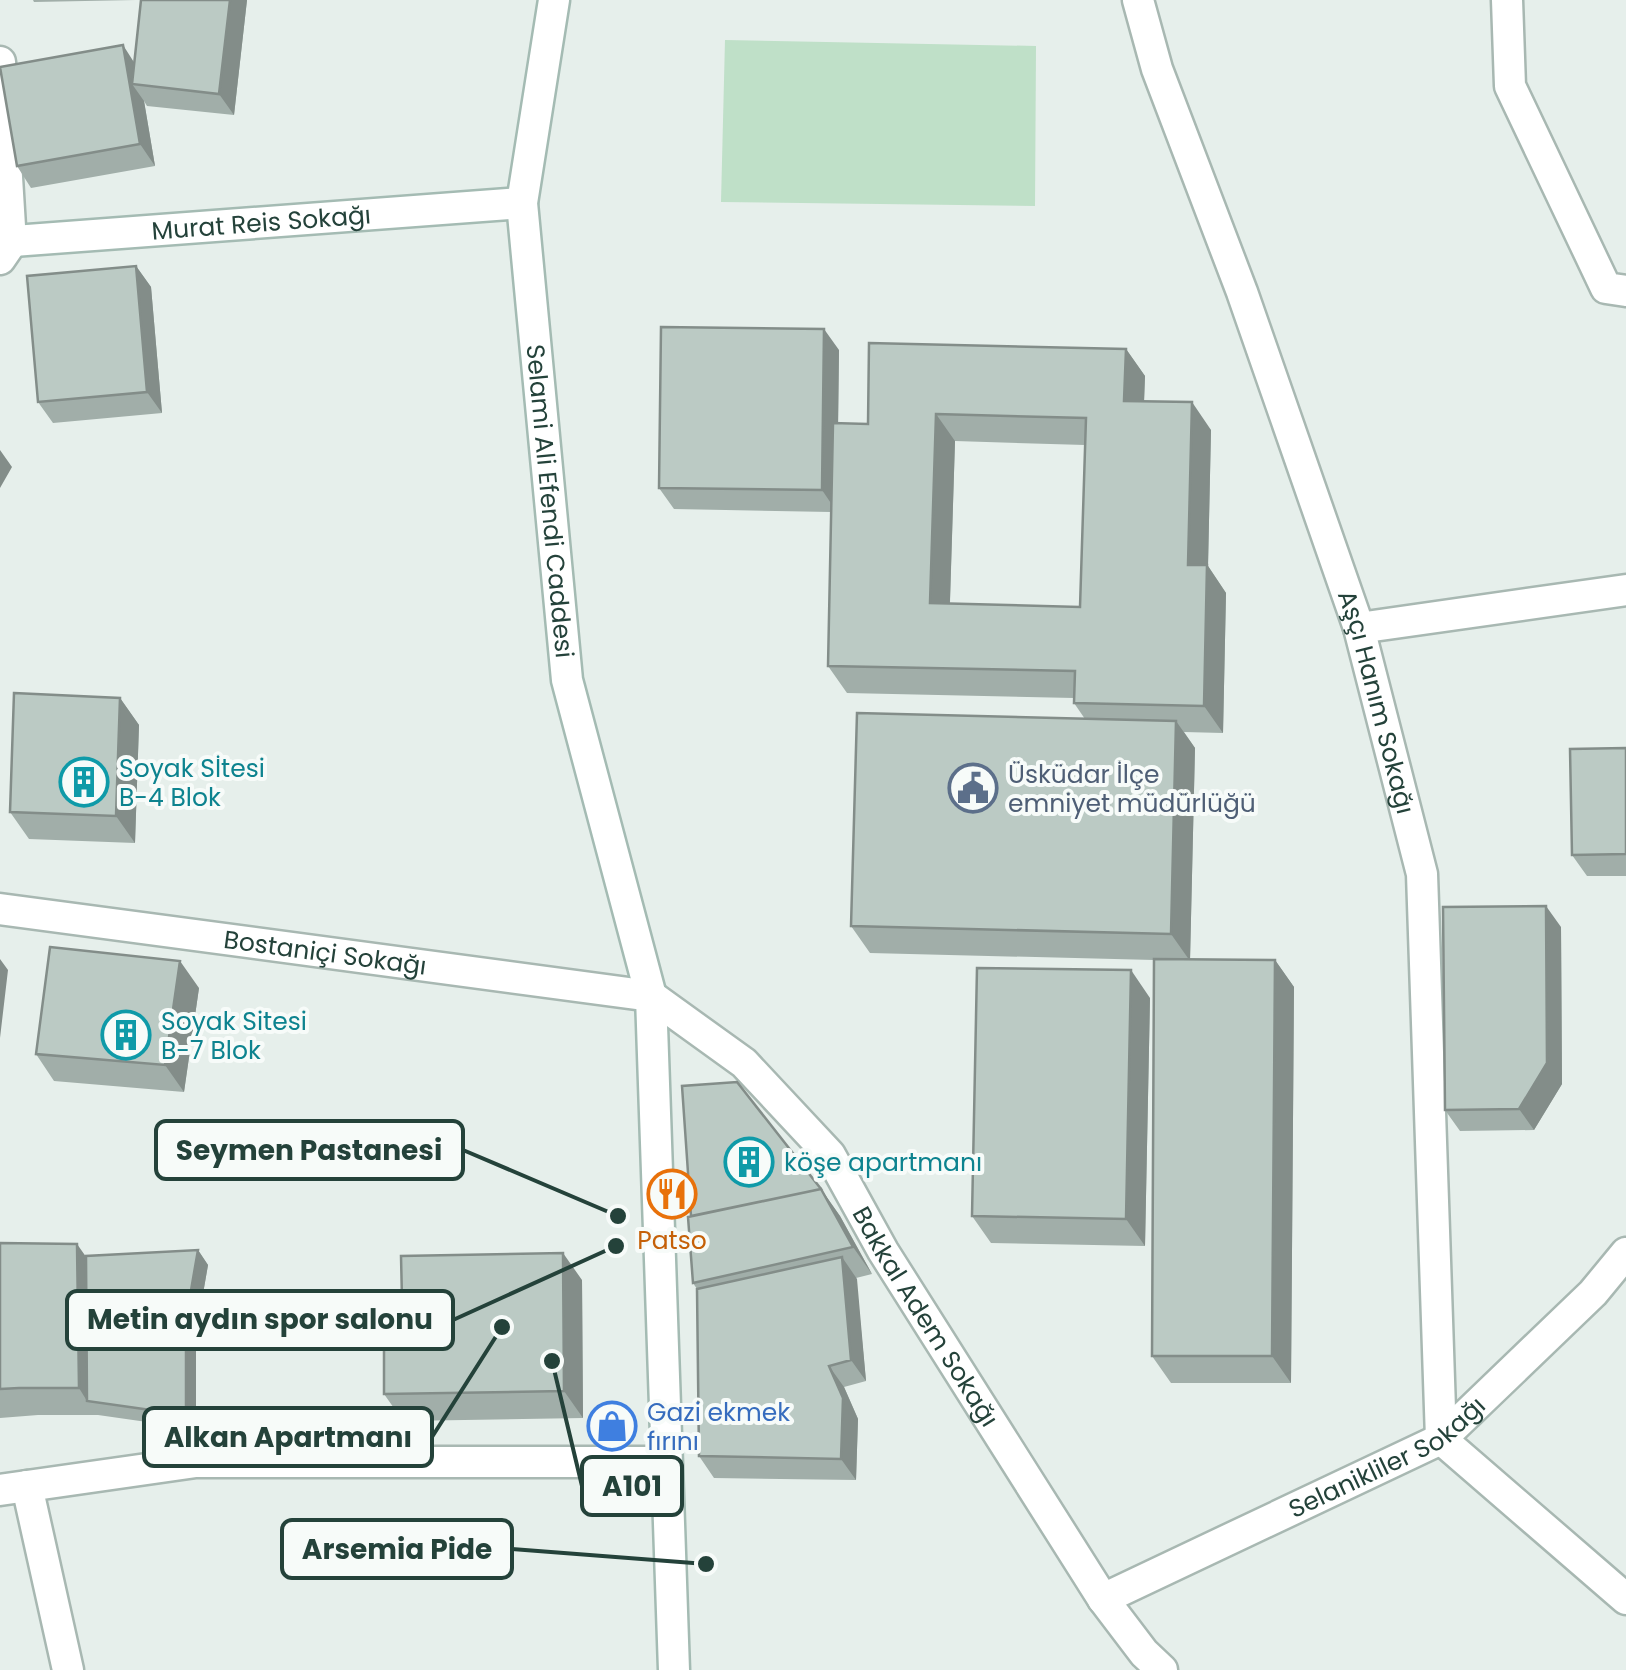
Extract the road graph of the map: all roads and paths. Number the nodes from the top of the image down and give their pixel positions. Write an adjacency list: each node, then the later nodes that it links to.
1 (554, 0): 5 (street, Selami Ali Efendi Caddesi)
2 (1138, 0): 9 (street, Aşçı Hanım Sokağı)
3 (1507, 0): 7 (street)
4 (0, 62): 6 (street)
5 (522, 203): 6 (street, Murat Reis Sokağı); 11 (street, Selami Ali Efendi Caddesi)
6 (4, 248)
7 (1626, 291)
8 (1626, 590): 9 (street)
9 (1359, 628): 13 (street, Aşçı Hanım Sokağı)
10 (0, 909): 11 (street, Bostaniçi Sokağı)
11 (651, 996): 14 (street, Selami Ali Efendi Caddesi); 16 (street, Bakkal Adem Sokağı)
12 (1626, 1253): 13 (street, Selanikliler Sokağı)
13 (1441, 1439): 16 (street, Selanikliler Sokağı); 17 (street)
14 (666, 1462): 15 (street); 19 (street, Selami Ali Efendi Caddesi)
15 (13, 1488): 18 (street)
16 (1103, 1598): 20 (street, Bakkal Adem Sokağı)
17 (1626, 1600)
18 (68, 1670)
19 (674, 1670)
20 (1162, 1670)

